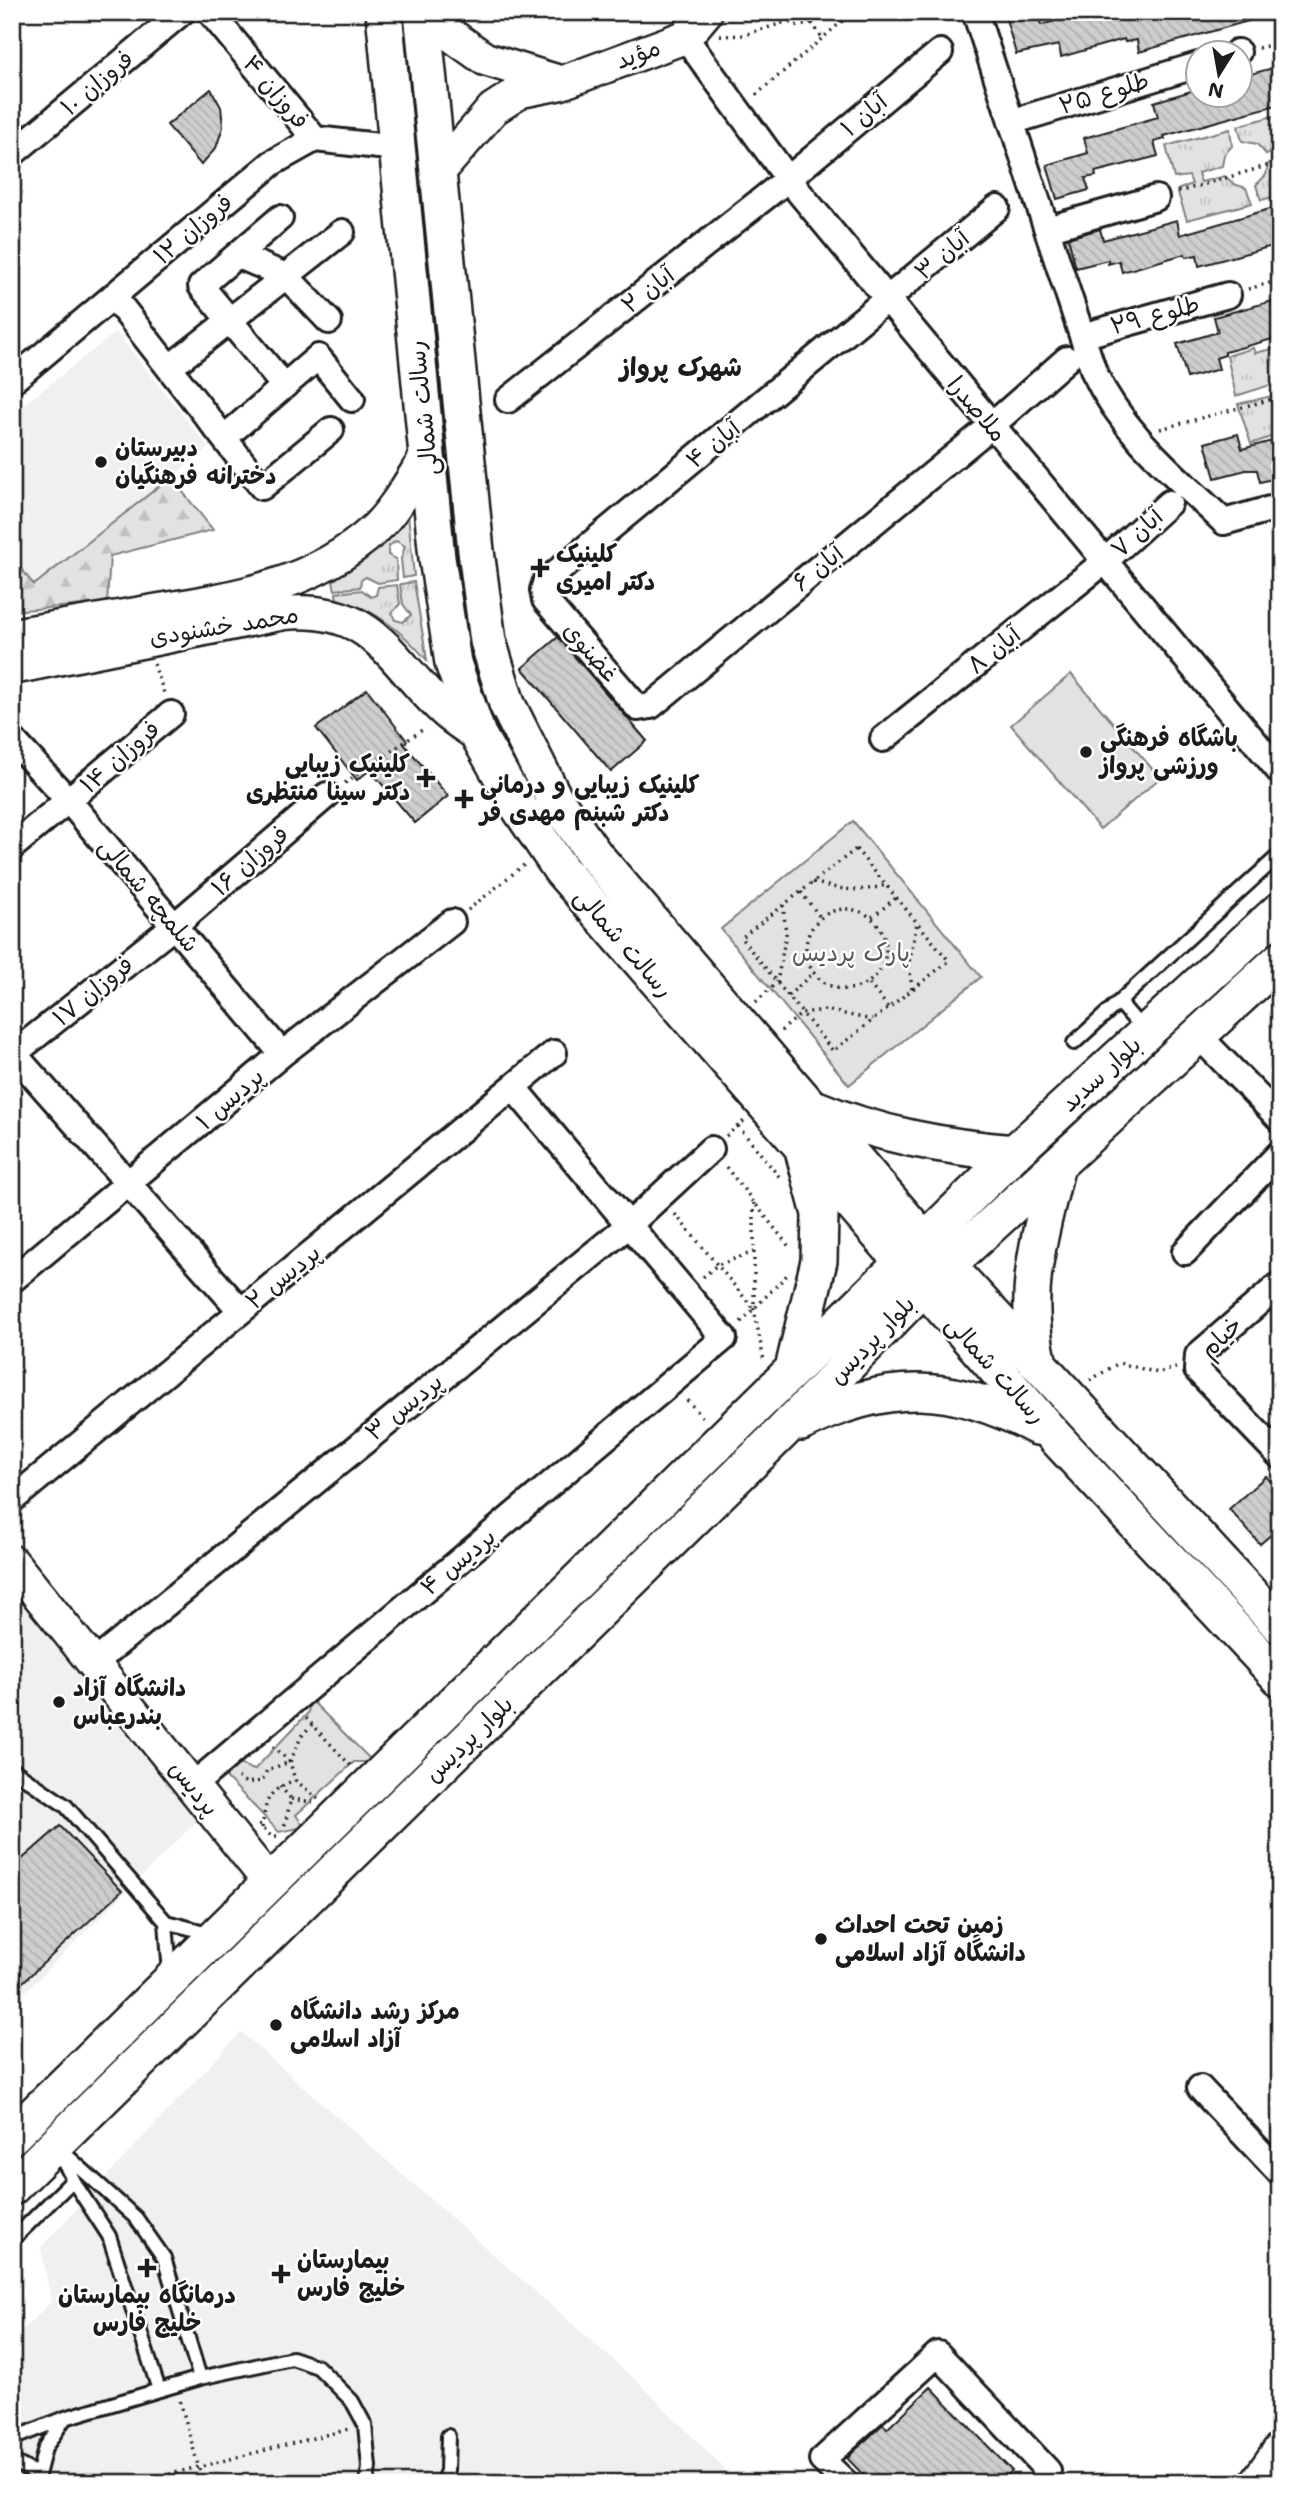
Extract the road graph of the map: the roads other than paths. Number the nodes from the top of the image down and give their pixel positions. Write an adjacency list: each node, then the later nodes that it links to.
1 (182, 12): 14 (street, فروزان ۱۰)
2 (210, 12): 12 (street, فروزان ۴)
3 (384, 12): 13 (main road, رسالت شمالی)
4 (706, 12): 7 (street, مؤید)
5 (422, 14): 10 (street); 15 (main road, رسالت شمالی)
6 (980, 14): 11 (street)
7 (685, 37): 10 (street, مؤید); 16 (street, ملاصدرا)
8 (940, 52): 16 (street, آبان ۱)
9 (1184, 69): 11 (street, طلوع ۲۵)
10 (561, 83): 15 (street, مؤید)
11 (1012, 122): 20 (street)
12 (315, 139): 13 (street); 25 (street, فروزان ۱۲)
13 (397, 148): 39 (main road, رسالت شمالی)
14 (12, 153)
15 (437, 174): 70 (main road, رسالت شمالی)
16 (788, 179): 26 (street, ملاصدرا); 35 (street, آبان ۲)
17 (1156, 198): 20 (street)
18 (997, 208): 26 (street, آبان ۳)
19 (280, 218): 22 (street)
20 (1047, 229): 29 (street)
21 (342, 232): 23 (street)
22 (239, 256): 23 (street); 27 (street)
23 (286, 276): 27 (street); 28 (street)
24 (1228, 295): 29 (street, طلوع ۲۹)
25 (113, 296): 31 (street); 32 (street, فروزان ۱۲)
26 (887, 301): 36 (street, ملاصدرا); 44 (street, آبان ۴)
27 (229, 321): 31 (street); 33 (street)
28 (329, 321)
29 (1082, 336): 41 (street)
30 (1067, 359): 36 (street, آبان ۶)
31 (169, 368): 38 (street)
32 (12, 381)
33 (284, 386): 34 (street); 38 (street)
34 (352, 399)
35 (508, 400)
36 (991, 426): 42 (street, ملاصدرا); 48 (street, آبان ۶)
37 (331, 430): 38 (street)
38 (224, 438)
39 (427, 456): 43 (street, محمد خشنودی); 50 (main road, رسالت شمالی)
40 (1169, 503): 42 (street, آبان ۷)
41 (1270, 509)
42 (1104, 562): 52 (street, آبان ۸); 53 (street, ملاصدرا)
43 (302, 577): 45 (street); 46 (street, محمد خشنودی)
44 (543, 590): 48 (street, غضنوی)
45 (312, 613): 47 (street, محمد خشنودی); 50 (street, محمد خشنودی)
46 (12, 635)
47 (12, 668)
48 (644, 709)
49 (171, 714): 55 (street, فروزان ۱۴)
50 (478, 735): 72 (main road, رسالت شمالی)
51 (12, 739): 55 (street, شلمچه شمالی)
52 (883, 739)
53 (1280, 772)
54 (327, 795): 60 (street, فروزان ۱۶)
55 (69, 801): 56 (street, فروزان ۱۴); 60 (street, شلمچه شمالی)
56 (12, 847)
57 (1280, 858): 62 (lane)
58 (1280, 910): 63 (main road, بلوار سدید)
59 (452, 922): 66 (street, پردیس ۱)
60 (174, 926): 66 (street, شلمچه شمالی); 68 (street, فروزان ۱۷)
61 (1280, 960): 64 (main road, بلوار سدید)
62 (1119, 1002): 63 (lane); 65 (lane)
63 (1146, 1032): 74 (main road, بلوار سدید)
64 (1198, 1034): 71 (street); 76 (main road, بلوار سدید)
65 (1074, 1043)
66 (282, 1054): 79 (street, پردیس ۱)
67 (554, 1054): 69 (street, پردیس ۲)
68 (13, 1055): 79 (street)
69 (513, 1087): 81 (street); 86 (street, پردیس ۲)
70 (808, 1106): 74 (main road); 77 (main road, رسالت شمالی)
71 (1280, 1119)
72 (802, 1147): 77 (main road, رسالت شمالی); 90 (main road)
73 (712, 1149): 81 (street, پردیس ۳)
74 (1014, 1153): 78 (main road, بلوار سدید)
75 (1280, 1153): 82 (street)
76 (1057, 1165): 80 (main road, بلوار سدید); 89 (main road)
77 (853, 1181): 83 (main road, رسالت شمالی)
78 (984, 1182): 80 (main road); 83 (main road, بلوار سدید)
79 (130, 1185): 84 (street, پردیس ۱); 86 (street)
80 (1007, 1209): 83 (main road, بلوار سدید)
81 (630, 1224): 99 (street, پردیس ۳); 102 (street, پردیس ۴)
82 (1185, 1252)
83 (925, 1264): 87 (main road, رسالت شمالی); 88 (main road, رسالت شمالی); 90 (main road, بلوار پردیس); 91 (main road, بلوار پردیس)
84 (12, 1280)
85 (1280, 1284): 94 (street, خیام)
86 (242, 1311): 96 (street, پردیس ۲)
87 (999, 1320): 88 (main road); 89 (main road, رسالت شمالی)
88 (972, 1343): 92 (main road, رسالت شمالی)
89 (1039, 1364): 98 (main road, رسالت شمالی)
90 (780, 1369): 93 (main road, بلوار پردیس)
91 (782, 1432): 92 (main road); 95 (main road, بلوار پردیس)
92 (1055, 1437): 100 (main road, رسالت شمالی)
93 (723, 1439): 95 (main road); 103 (main road, بلوار پردیس)
94 (1280, 1456)
95 (747, 1466): 109 (main road, بلوار پردیس)
96 (12, 1500)
97 (12, 1562): 99 (street, پردیس)
98 (1280, 1626)
99 (94, 1663): 102 (street, پردیس)
100 (1280, 1678)
101 (12, 1769): 104 (lane)
102 (192, 1786): 103 (street, پردیس)
103 (270, 1883): 105 (main road, بلوار پردیس)
104 (166, 1922): 105 (lane); 106 (lane)
105 (216, 1935): 106 (main road, بلوار پردیس)
106 (170, 1980): 108 (main road, بلوار پردیس)
107 (1200, 2088): 110 (street)
108 (12, 2136)
109 (55, 2145): 111 (lane); 112 (main road, بلوار پردیس); 114 (lane)
110 (1280, 2173)
111 (73, 2180): 113 (lane); 115 (lane)
112 (12, 2187)
113 (12, 2240)
114 (200, 2378): 115 (lane); 122 (lane)
115 (159, 2390): 116 (lane)
116 (65, 2417): 118 (lane); 121 (lane)
117 (448, 2436): 123 (lane)
118 (12, 2439)
119 (1280, 2449): 126 (street)
120 (12, 2461): 121 (lane)
121 (36, 2478)
122 (367, 2483)
123 (442, 2483)
124 (846, 2483): 125 (street)
125 (1041, 2483)
126 (1256, 2483)

